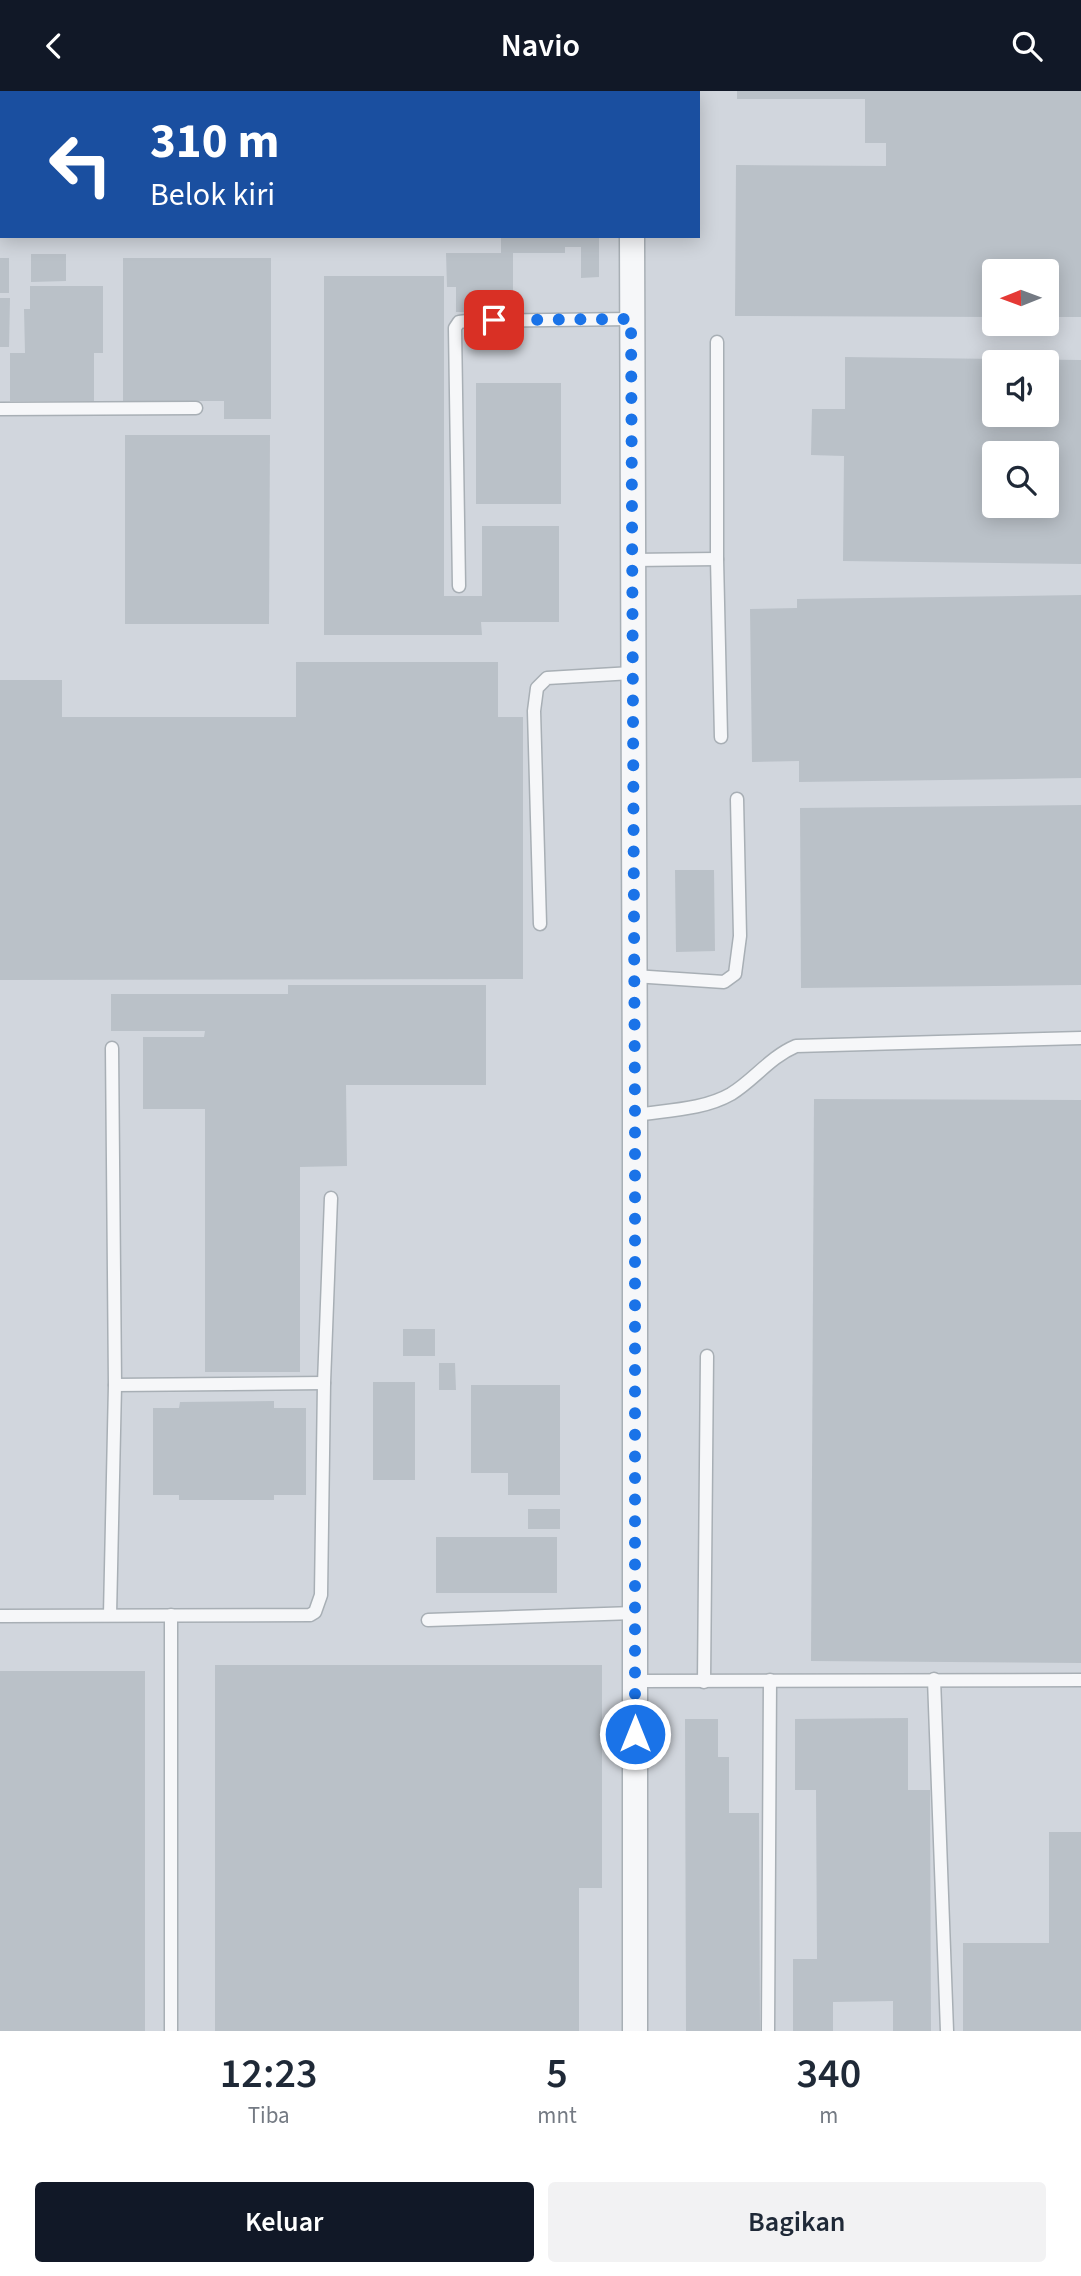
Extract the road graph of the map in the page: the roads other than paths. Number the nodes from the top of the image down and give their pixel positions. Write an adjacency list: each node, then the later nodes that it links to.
1 (632, 238): 2 (street)
2 (631, 319): 6 (street); 8 (lane)
3 (717, 342): 7 (lane)
4 (195, 408): 5 (lane)
5 (0, 409)
6 (632, 559): 7 (lane); 9 (street)
7 (717, 559): 10 (lane)
8 (459, 586)
9 (632, 673): 12 (lane); 13 (street)
10 (721, 737)
11 (737, 799): 13 (lane)
12 (540, 924)
13 (634, 976): 16 (street)
14 (1081, 1038): 16 (lane)
15 (112, 1048): 20 (lane)
16 (635, 1115): 21 (street)
17 (331, 1198): 19 (lane)
18 (707, 1356): 30 (lane)
19 (324, 1383): 20 (lane); 23 (lane)
20 (115, 1385): 22 (lane)
21 (634, 1613): 25 (lane); 29 (street)
22 (110, 1615): 23 (lane); 24 (lane)
23 (172, 1615): 31 (lane)
24 (0, 1616)
25 (428, 1621)
26 (934, 1679): 27 (lane); 28 (lane); 34 (lane)
27 (770, 1680): 30 (lane); 33 (lane)
28 (1081, 1680)
29 (635, 1681): 30 (lane); 32 (street)
30 (704, 1682)
31 (171, 2031)
32 (635, 2031)
33 (768, 2031)
34 (947, 2031)

